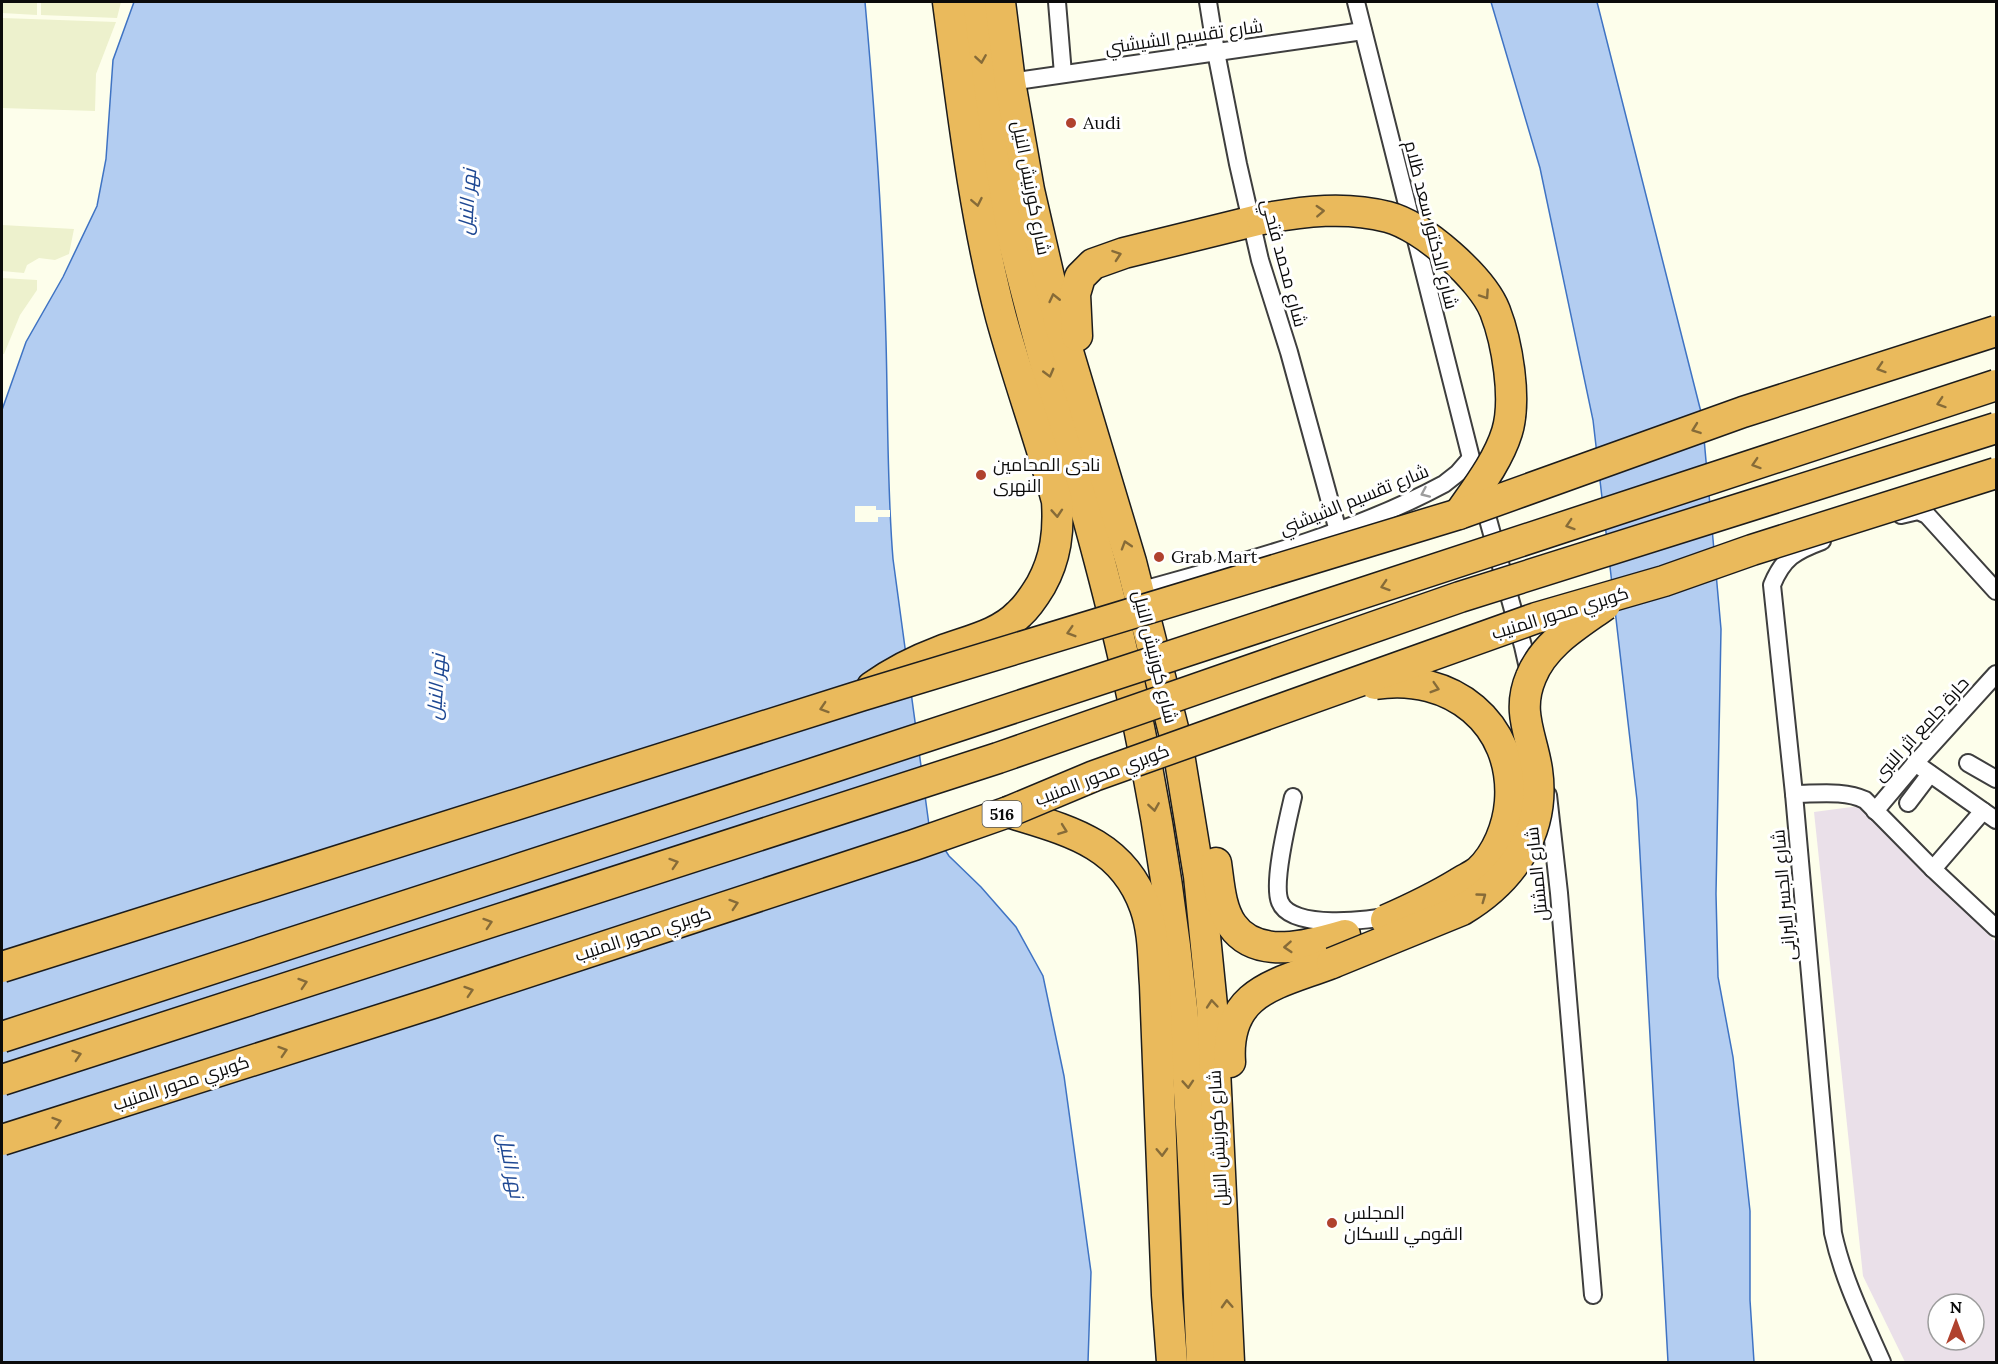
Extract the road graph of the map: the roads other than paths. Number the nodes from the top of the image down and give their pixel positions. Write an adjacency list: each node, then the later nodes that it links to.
1 (948, 2): 25 (highway, one-way to 25, bridge)
2 (973, 2): 47 (highway, شارع كورنيش النيل, one-way to 47)
3 (1000, 2): 10 (highway, شارع كورنيش النيل)
4 (1057, 2): 9 (street)
5 (1208, 2): 8 (street, شارع محمد فتحي)
6 (1356, 2): 7 (street, شارع الدكتور سعد ظلام)
7 (1363, 31): 8 (street, شارع تقسيم الشيشني); 16 (street, شارع الدكتور سعد ظلام)
8 (1216, 52): 9 (street, شارع تقسيم الشيشني); 11 (street, شارع محمد فتحي)
9 (1063, 74): 10 (street, شارع تقسيم الشيشني)
10 (1010, 82): 14 (highway, شارع كورنيش النيل, one-way to 10)
11 (1257, 221): 14 (highway, one-way to 11); 18 (highway, one-way to 18, bridge); 19 (street, شارع محمد فتحي)
12 (1996, 331): 18 (highway, one-way to 18, bridge)
13 (1996, 385): 41 (highway, one-way to 41, bridge)
14 (1081, 396): 20 (highway, شارع كورنيش النيل, one-way to 14)
15 (1996, 428): 42 (highway, one-way to 15, bridge)
16 (1471, 458): 19 (street, شارع تقسيم الشيشني, one-way to 19); 31 (street, شارع المشتل)
17 (1996, 473): 22 (highway, كوبري محور المنيب / 516, bridge)
18 (1459, 514): 25 (highway, one-way to 25, bridge)
19 (1338, 531): 20 (street, شارع تقسيم الشيشني)
20 (1139, 591): 26 (highway, شارع كورنيش النيل)
21 (1996, 591): 32 (street, شارع الجسر البرانى)
22 (1620, 595): 24 (highway, كوبري محور المنيب / 516, bridge); 44 (highway, one-way to 22, bridge)
23 (1996, 674): 28 (street, حارة جامع اثر النبى)
24 (1316, 695): 26 (highway, one-way to 26, bridge); 36 (highway, كوبري محور المنيب / 516, bridge)
25 (860, 696): 40 (highway, one-way to 40, bridge)
26 (1178, 748): 44 (highway, شارع كورنيش النيل, one-way to 26)
27 (1968, 763): 30 (street)
28 (1915, 764): 29 (street); 35 (street, حارة جامع اثر النبى)
29 (1930, 774): 34 (street); 37 (street)
30 (1996, 779)
31 (1548, 794): 33 (street); 45 (street, شارع المشتل)
32 (1794, 794): 35 (street); 49 (street, شارع الجسر البرانى)
33 (1293, 797)
34 (1908, 803)
35 (1875, 811): 38 (street)
36 (1008, 812): 43 (highway, كوبري محور المنيب / 516, one-way to 36, bridge); 46 (highway, one-way to 46)
37 (1990, 816): 38 (street)
38 (1933, 869): 39 (street)
39 (1996, 927)
40 (2, 967)
41 (2, 1037)
42 (2, 1080)
43 (2, 1140)
44 (1220, 1162): 48 (highway, شارع كورنيش النيل, one-way to 44)
45 (1593, 1294)
46 (1172, 1362)
47 (1203, 1362)
48 (1230, 1362)
49 (1882, 1362)

